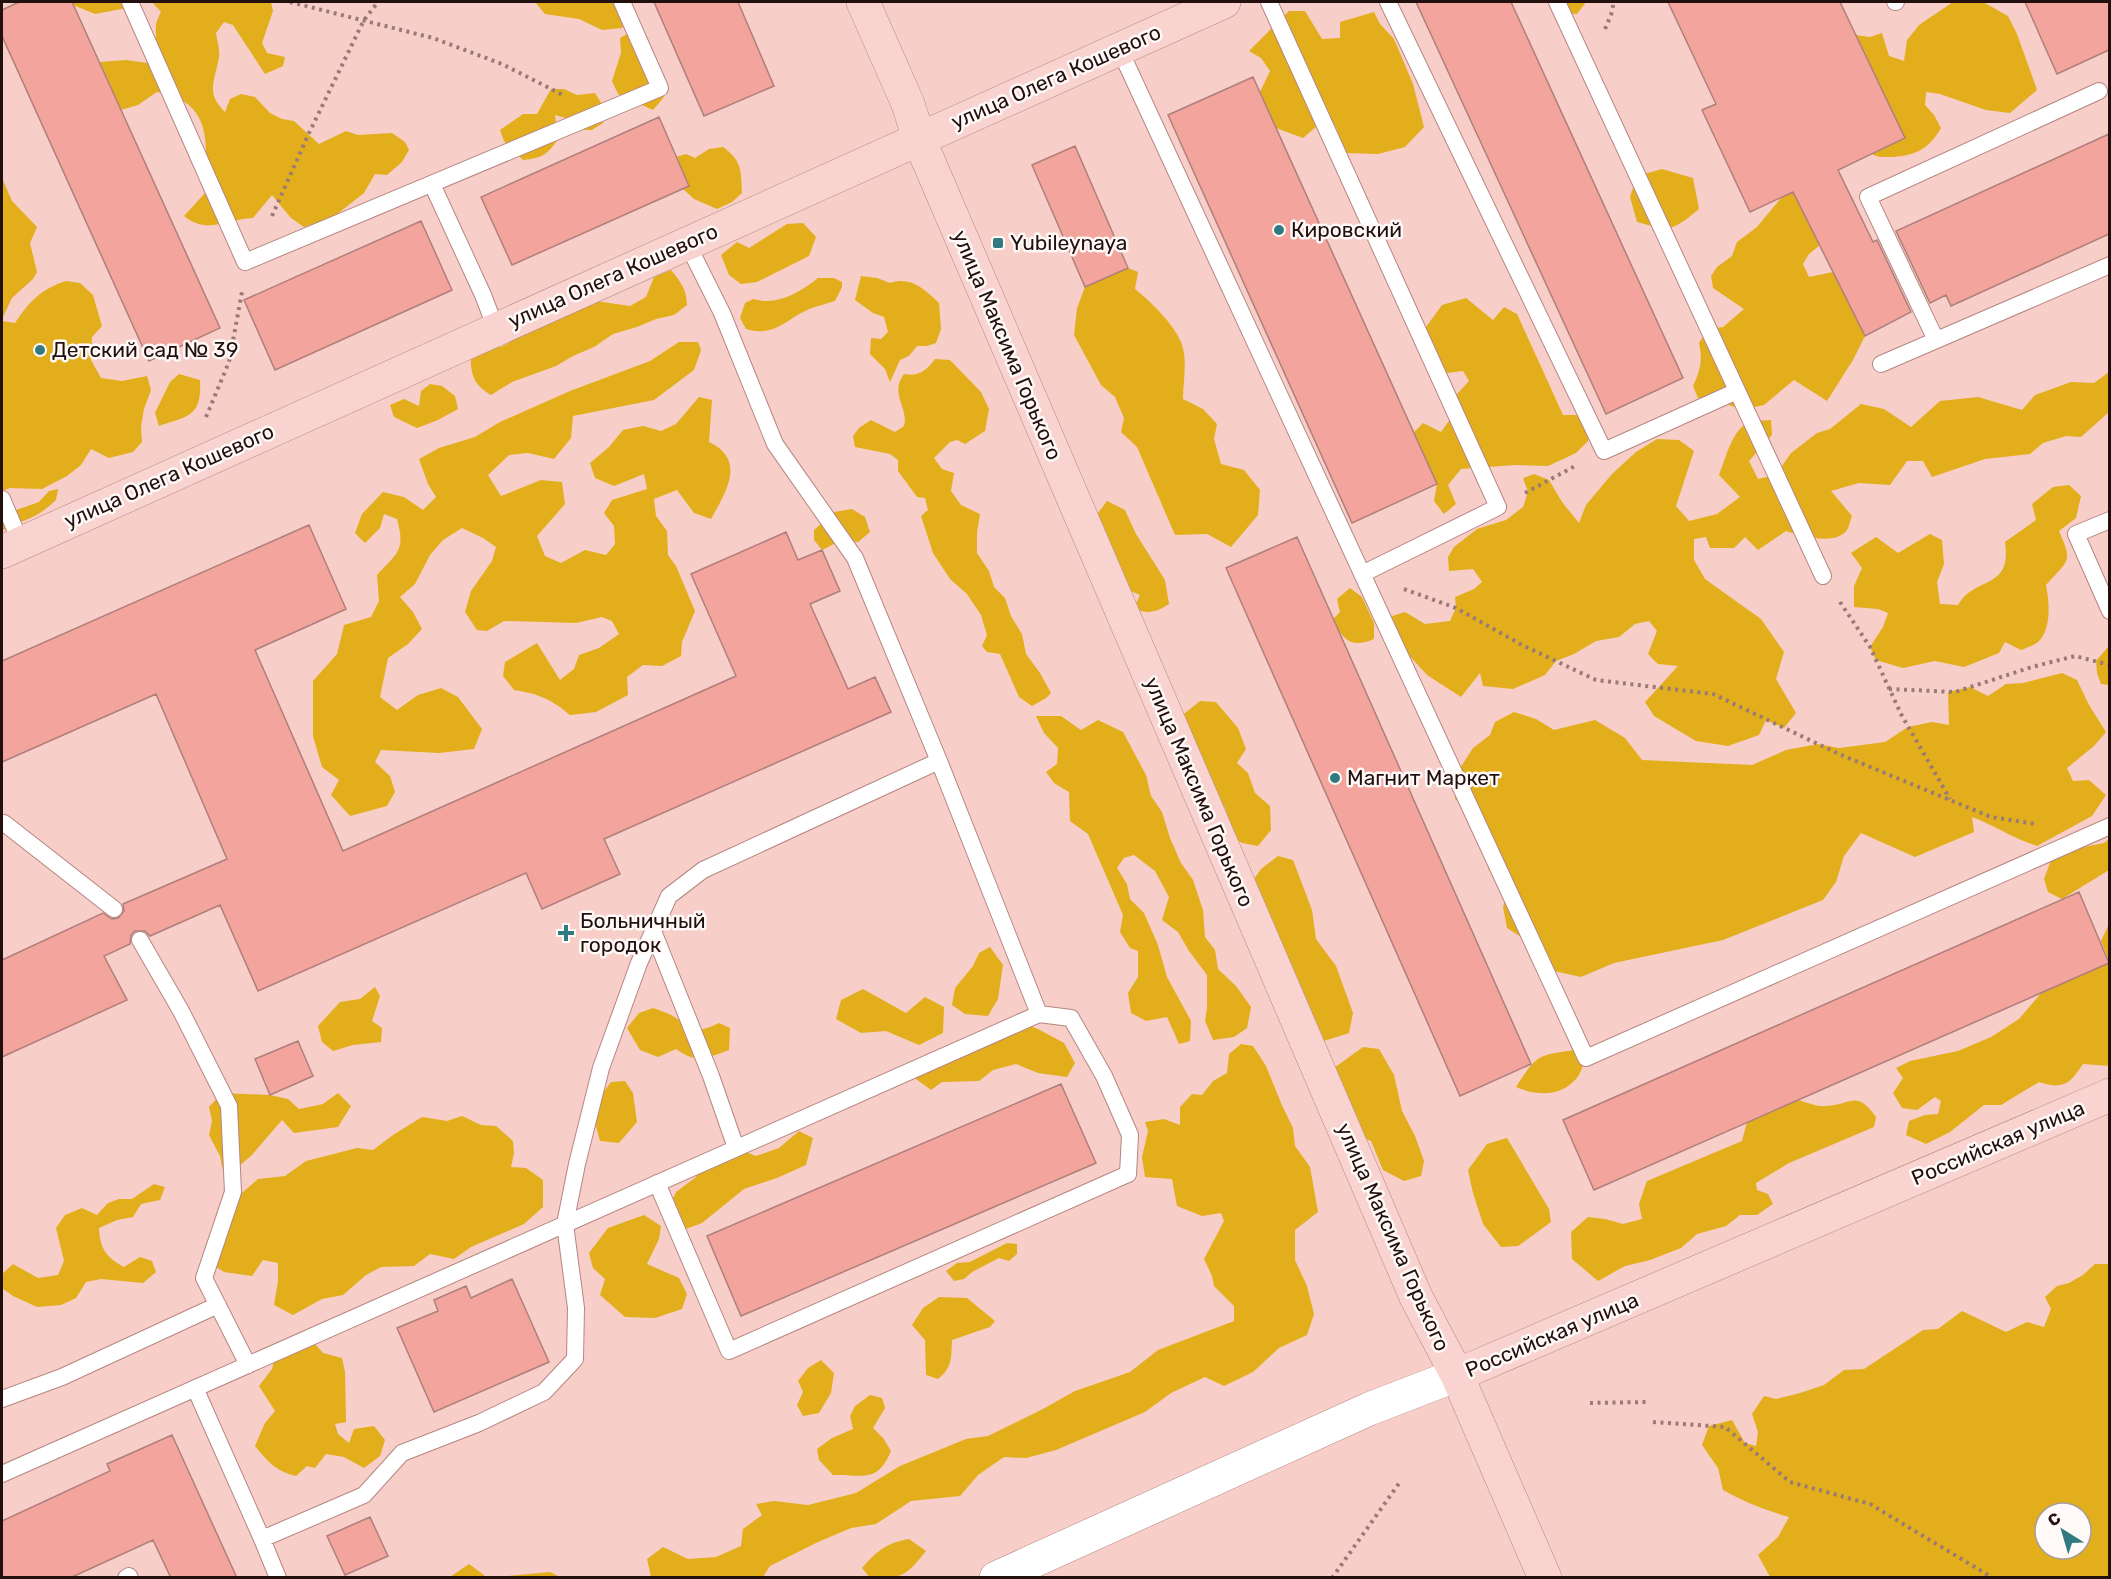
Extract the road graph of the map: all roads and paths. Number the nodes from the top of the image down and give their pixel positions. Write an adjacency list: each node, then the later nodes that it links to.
1 (130, 2): 17 (lane)
2 (290, 2): 10 (path)
3 (378, 2): 10 (path)
4 (622, 2): 13 (lane)
5 (864, 2): 14 (main road, улица Максима Горького)
6 (1224, 2): 11 (main road, улица Олега Кошевого)
7 (1269, 2): 26 (lane)
8 (1388, 2): 24 (lane)
9 (1557, 2): 22 (lane)
10 (363, 20): 13 (path); 17 (path)
11 (1119, 48): 14 (main road, улица Олега Кошевого); 29 (lane)
12 (2099, 91): 20 (lane)
13 (600, 113): 15 (lane)
14 (919, 139): 16 (main road, улица Олега Кошевого); 49 (main road, улица Максима Горького)
15 (432, 184): 17 (lane); 19 (lane)
16 (687, 243): 19 (main road, улица Олега Кошевого); 34 (lane)
17 (253, 259): 23 (path)
18 (2109, 265): 20 (lane)
19 (496, 329): 28 (main road, улица Олега Кошевого)
20 (1936, 340): 21 (lane)
21 (1881, 364)
22 (1737, 391): 24 (lane); 30 (lane)
23 (205, 421)
24 (1604, 451): 26 (path)
25 (2, 499): 28 (lane)
26 (1498, 507): 29 (lane)
27 (2109, 520): 31 (lane)
28 (11, 547)
29 (1362, 574): 35 (path); 38 (lane)
30 (1823, 576): 33 (path)
31 (2109, 611)
32 (2109, 665): 33 (path)
33 (1889, 689): 35 (path)
34 (939, 761): 40 (lane); 42 (lane)
35 (1950, 800): 38 (path)
36 (2, 824): 39 (lane)
37 (2109, 826): 38 (lane)
38 (2092, 834)
39 (114, 909)
40 (653, 931): 44 (lane); 46 (lane)
41 (140, 940): 47 (lane)
42 (1039, 1014): 44 (lane); 45 (lane)
43 (2109, 1095): 49 (main road, Российская улица)
44 (736, 1148): 45 (lane)
45 (657, 1183): 46 (lane)
46 (565, 1224): 48 (lane); 57 (lane)
47 (218, 1305): 48 (lane); 51 (lane)
48 (248, 1365): 50 (lane)
49 (1457, 1375): 59 (street, Российская улица); 61 (main road, улица Максима Горького)
50 (195, 1388): 55 (lane); 57 (lane)
51 (2, 1400)
52 (1646, 1402): 53 (path)
53 (1590, 1403)
54 (1653, 1422): 62 (path)
55 (2, 1474)
56 (1400, 1482): 60 (path)
57 (262, 1539): 58 (lane)
58 (278, 1578)
59 (996, 1578)
60 (1332, 1578)
61 (1545, 1578)
62 (1993, 1578)

